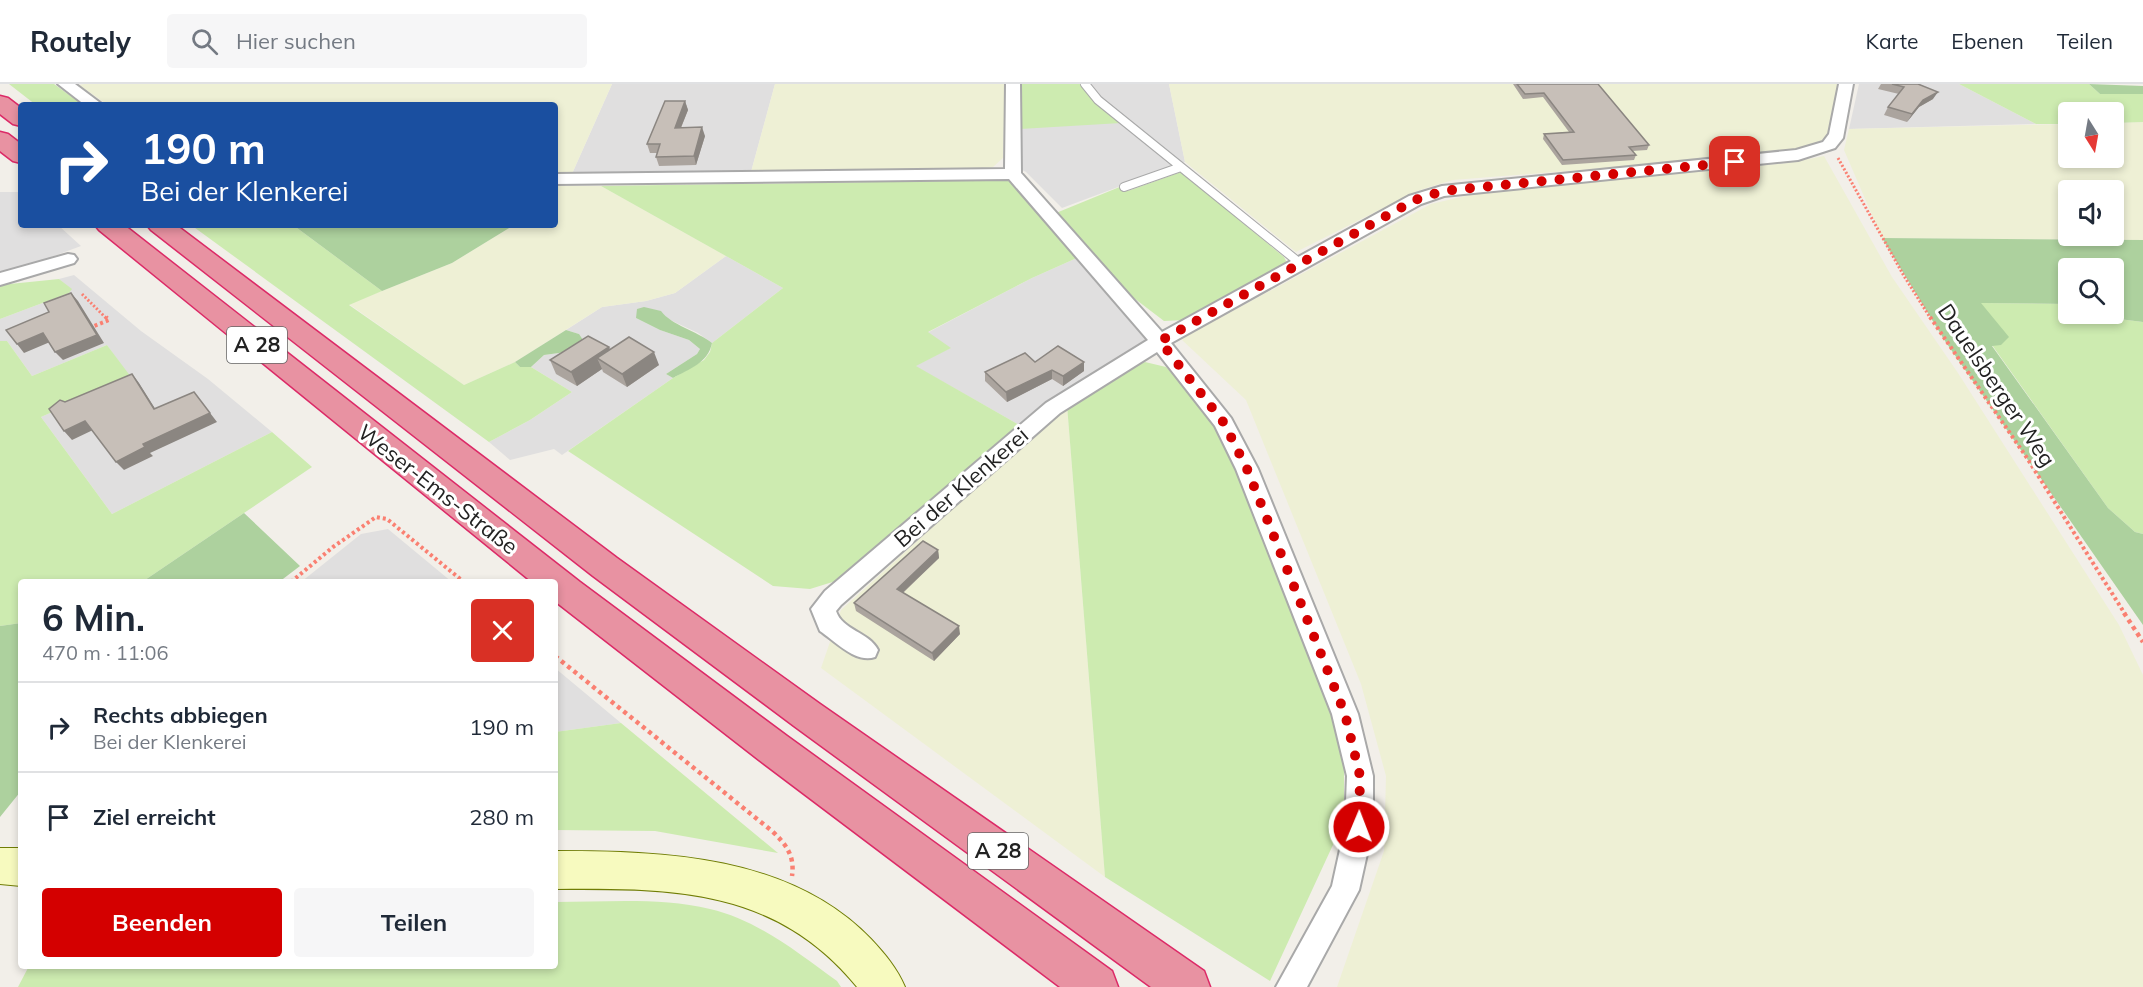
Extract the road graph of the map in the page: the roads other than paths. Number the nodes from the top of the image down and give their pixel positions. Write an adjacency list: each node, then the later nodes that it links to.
1 (65, 84): 5 (street)
2 (1013, 84): 11 (street)
3 (1085, 84): 10 (lane)
4 (1846, 84): 17 (street, Bei der Klenkerei)
5 (91, 102)
6 (0, 103): 7 (highway)
7 (18, 117)
8 (0, 139): 9 (highway)
9 (18, 154)
10 (1181, 167): 13 (lane); 17 (lane)
11 (1013, 174): 12 (street); 19 (street)
12 (558, 179)
13 (1124, 187)
14 (112, 228): 20 (highway, Weser-Ems-Straße / A 28)
15 (164, 228): 28 (highway, Weser-Ems-Straße / A 28)
16 (68, 259): 18 (street)
17 (1301, 264): 19 (street, Bei der Klenkerei)
18 (0, 279)
19 (1160, 341): 22 (street, Bei der Klenkerei); 29 (street)
20 (552, 579)
21 (558, 584): 27 (highway, Weser-Ems-Straße / A 28)
22 (866, 650)
23 (0, 866): 24 (street)
24 (18, 867)
25 (558, 870): 26 (street)
26 (884, 987)
27 (1096, 987)
28 (1188, 987)
29 (1291, 987)

